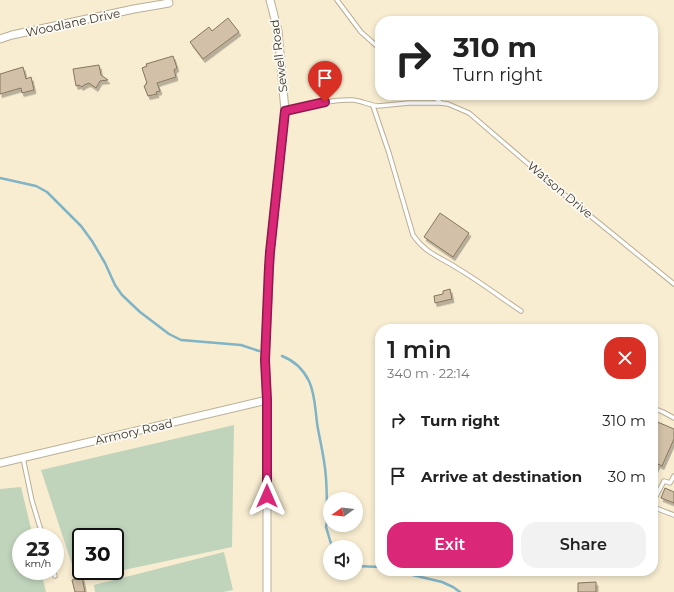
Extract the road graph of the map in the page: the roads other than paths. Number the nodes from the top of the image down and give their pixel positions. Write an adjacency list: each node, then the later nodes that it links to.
1 (270, 0): 9 (street, Sewell Road)
2 (337, 0): 5 (lane)
3 (169, 3): 4 (street, Woodlane Drive)
4 (0, 39)
5 (375, 45)
6 (438, 100): 7 (lane)
7 (441, 103): 8 (lane); 10 (lane, Watson Drive)
8 (373, 106): 9 (lane); 11 (lane)
9 (285, 111): 12 (street, Sewell Road)
10 (674, 284)
11 (522, 311)
12 (267, 400): 15 (street, Armory Road); 22 (street, Sewell Road)
13 (658, 410): 14 (lane)
14 (674, 418)
15 (23, 458): 16 (street, Armory Road); 21 (lane)
16 (0, 463)
17 (674, 476): 18 (lane)
18 (658, 493)
19 (658, 509): 20 (lane)
20 (674, 515)
21 (40, 528)
22 (267, 592)

